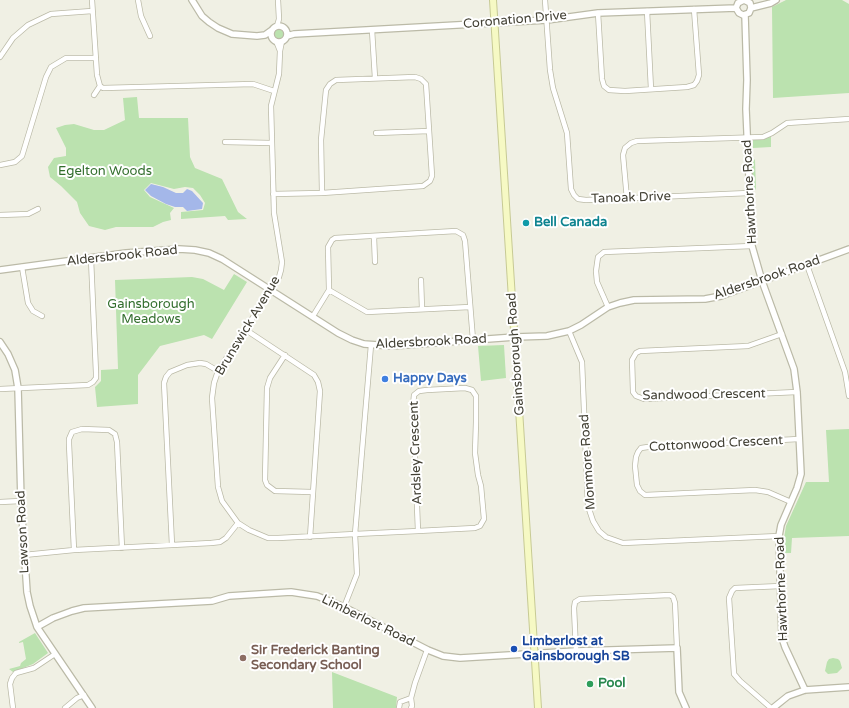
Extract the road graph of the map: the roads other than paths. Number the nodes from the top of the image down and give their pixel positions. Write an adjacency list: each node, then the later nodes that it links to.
1 (92, 0): 12 (street)
2 (138, 0): 21 (street)
3 (192, 0): 20 (street)
4 (278, 0): 18 (street)
5 (493, 0): 17 (main road, Gainsborough Road)
6 (545, 0): 16 (street)
7 (744, 0): 9 (street); 10 (street)
8 (776, 0): 10 (street)
9 (736, 8): 11 (street, Coronation Drive); 15 (street)
10 (752, 8): 15 (street)
11 (694, 9): 13 (street, Coronation Drive); 29 (street)
12 (92, 11): 25 (street); 26 (street)
13 (647, 11): 14 (street, Coronation Drive); 29 (street)
14 (598, 13): 16 (street, Coronation Drive); 29 (street)
15 (745, 15): 35 (street, Hawthorne Road)
16 (547, 20): 17 (street, Coronation Drive); 42 (street, Tanoak Drive)
17 (495, 23): 19 (street, Coronation Drive); 65 (main road, Gainsborough Road)
18 (281, 30): 19 (street, Coronation Drive); 20 (street); 22 (street); 23 (street)
19 (372, 30): 27 (street)
20 (265, 35): 22 (street)
21 (150, 36)
22 (274, 40): 23 (street); 24 (street, Brunswick Avenue)
23 (282, 41): 24 (street, Brunswick Avenue)
24 (280, 51): 30 (street, Brunswick Avenue)
25 (0, 57)
26 (96, 58): 28 (street); 38 (street)
27 (375, 78): 33 (street); 39 (street)
28 (100, 86): 30 (street); 31 (street)
29 (651, 89)
30 (274, 90): 37 (street, Brunswick Avenue)
31 (94, 95)
32 (849, 119): 35 (street)
33 (429, 131): 34 (street); 39 (street)
34 (376, 133)
35 (747, 138): 40 (street, Hawthorne Road); 42 (street)
36 (225, 142): 37 (street)
37 (271, 143): 41 (street, Brunswick Avenue)
38 (0, 165)
39 (322, 193): 41 (street)
40 (749, 193): 42 (street, Tanoak Drive); 46 (street, Hawthorne Road)
41 (273, 194): 55 (street, Brunswick Avenue)
42 (627, 199)
43 (38, 209): 44 (street)
44 (0, 215)
45 (374, 237): 49 (street); 56 (street); 57 (street)
46 (752, 246): 54 (street, Hawthorne Road); 58 (street)
47 (849, 249): 50 (street, Aldersbrook Road)
48 (91, 259): 51 (street, Aldersbrook Road); 55 (street, Aldersbrook Road); 72 (street)
49 (375, 262)
50 (807, 266): 54 (street, Aldersbrook Road); 74 (street)
51 (22, 267): 52 (street, Aldersbrook Road); 60 (street)
52 (0, 270)
53 (421, 280): 59 (street)
54 (762, 281): 58 (street, Aldersbrook Road); 64 (street, Hawthorne Road)
55 (271, 290): 61 (street, Aldersbrook Road); 62 (street, Brunswick Avenue)
56 (329, 290): 59 (street); 61 (street)
57 (470, 306): 59 (street); 66 (street)
58 (608, 307): 63 (street, Aldersbrook Road)
59 (422, 309)
60 (42, 316)
61 (312, 316): 68 (street, Aldersbrook Road)
62 (246, 330): 69 (street); 70 (street, Brunswick Avenue)
63 (569, 331): 65 (street, Aldersbrook Road); 83 (street, Monmore Road)
64 (782, 334): 73 (street, Hawthorne Road); 73 (street, Sandwood Crescent)
65 (515, 337): 66 (street, Aldersbrook Road); 96 (main road, Gainsborough Road)
66 (473, 340): 68 (street, Aldersbrook Road)
67 (0, 342): 72 (street, Lawson Road)
68 (370, 345): 82 (street)
69 (285, 355): 76 (street); 76 (street)
70 (218, 371): 80 (street, Brunswick Avenue); 85 (street)
71 (0, 388): 72 (street)
72 (18, 388): 77 (street, Lawson Road)
73 (797, 392): 75 (street, Hawthorne Road)
74 (849, 396)
75 (799, 439): 79 (street, Hawthorne Road); 79 (street, Cottonwood Crescent)
76 (312, 492): 84 (street)
77 (21, 501): 78 (street); 88 (street, Lawson Road)
78 (0, 502)
79 (791, 502): 83 (street, Hawthorne Road)
80 (238, 524): 84 (street, Brunswick Avenue); 85 (street)
81 (418, 531): 81 (street, Ardsley Crescent); 82 (street, Ardsley Crescent)
82 (355, 534): 84 (street, Brunswick Avenue); 90 (street)
83 (779, 536): 89 (street, Hawthorne Road)
84 (310, 537)
85 (172, 545): 86 (street)
86 (122, 548): 87 (street); 87 (street)
87 (74, 550): 88 (street)
88 (24, 555): 91 (street, Lawson Road)
89 (781, 586): 98 (street, Hawthorne Road); 108 (street)
90 (344, 607): 91 (street, Limberlost Road); 93 (street, Limberlost Road)
91 (37, 627): 95 (street, Lawson Road)
92 (677, 648): 94 (street, Limberlost Road); 94 (street); 107 (street)
93 (427, 650): 96 (street, Limberlost Road); 100 (street)
94 (576, 651): 96 (street, Limberlost Road)
95 (55, 654): 99 (street, Lawson Road); 101 (street)
96 (534, 654): 106 (main road, Gainsborough Road)
97 (849, 687): 98 (street)
98 (805, 690): 108 (street)
99 (84, 695): 102 (street); 103 (street, Lawson Road)
100 (411, 698): 104 (street); 105 (street)
101 (13, 708)
102 (65, 708)
103 (92, 708)
104 (399, 708)
105 (411, 708)
106 (538, 708)
107 (686, 708)
108 (772, 708)

